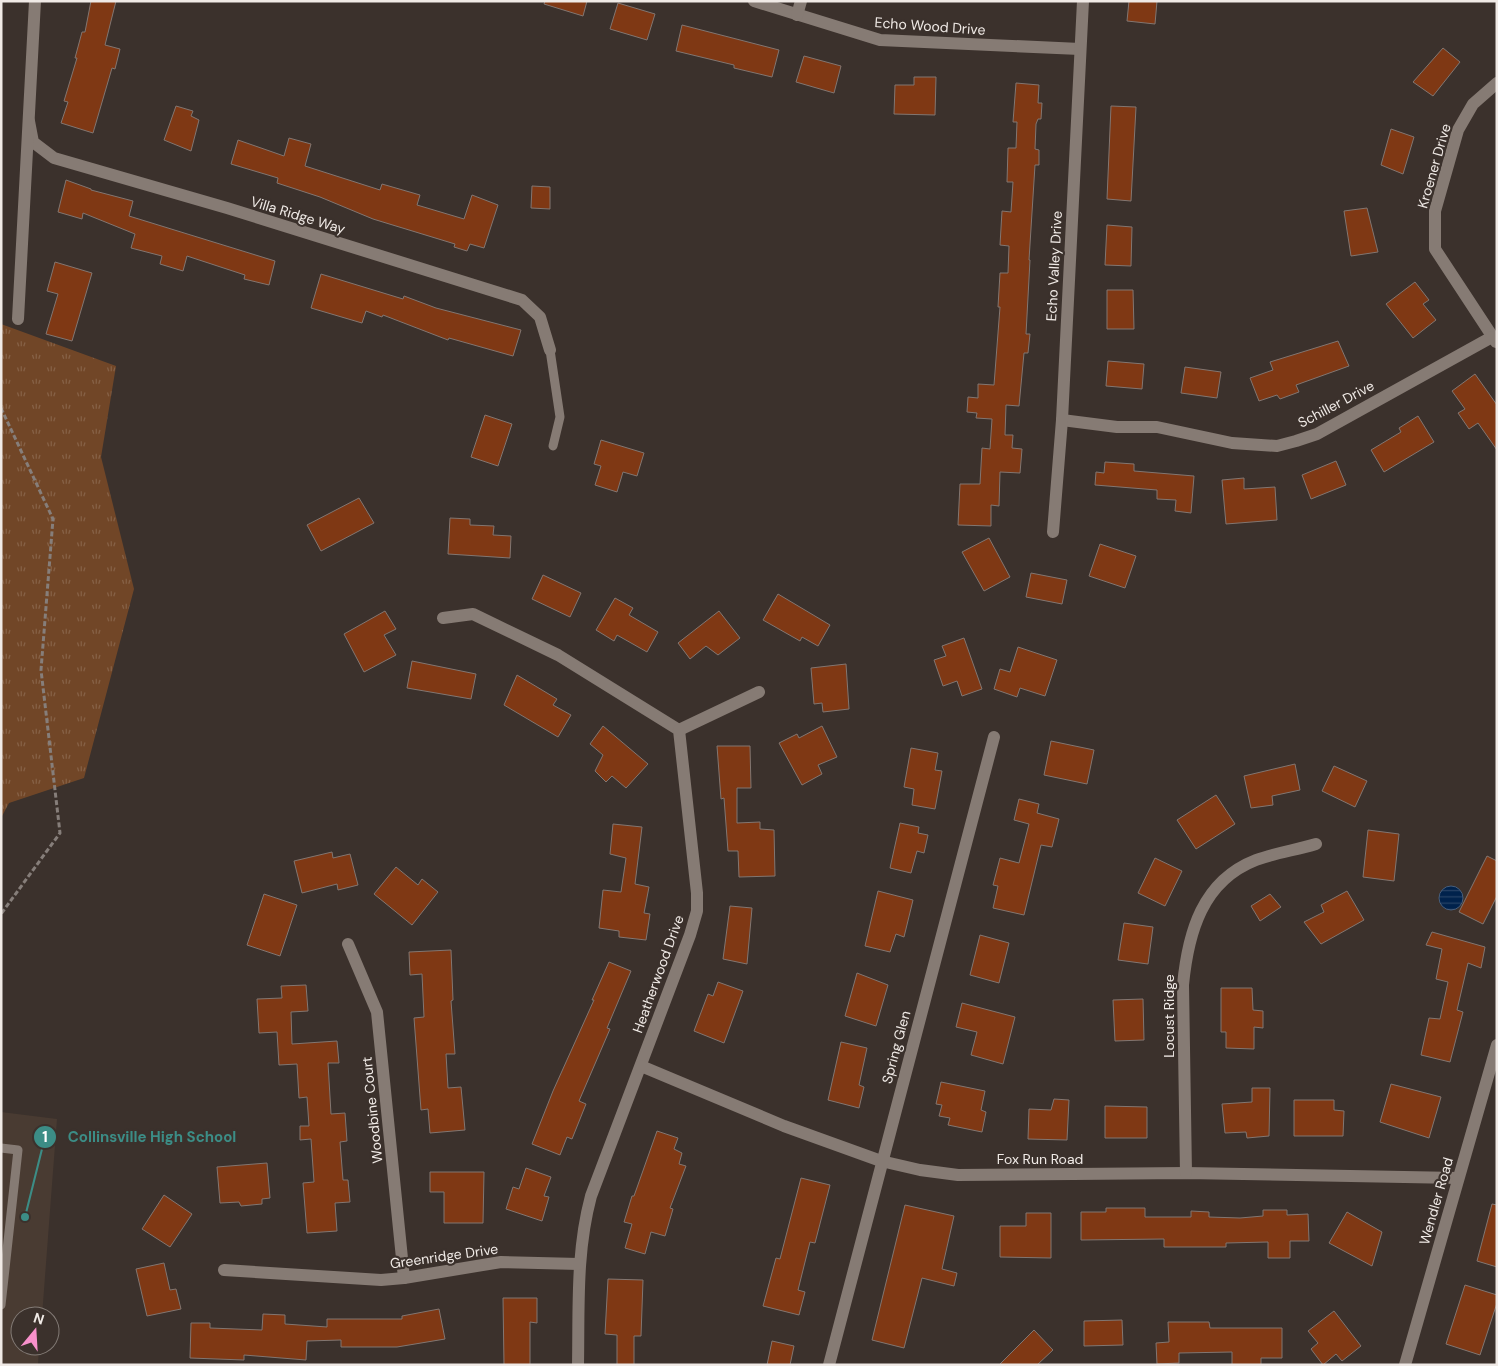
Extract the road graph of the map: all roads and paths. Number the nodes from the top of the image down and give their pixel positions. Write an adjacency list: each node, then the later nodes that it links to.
1 (35, 1): 8 (street)
2 (754, 1): 5 (street, Echo Wood Drive)
3 (801, 1): 5 (street)
4 (1083, 1): 6 (street, Echo Valley Drive)
5 (797, 15): 6 (street, Echo Wood Drive)
6 (1080, 49): 13 (street, Echo Valley Drive)
7 (1497, 83): 10 (street, Kroener Drive)
8 (29, 121): 9 (street); 11 (street, Villa Ridge Way)
9 (18, 319)
10 (1494, 339): 13 (street, Schiller Drive)
11 (550, 350): 14 (lane)
12 (1, 408): 21 (path)
13 (1062, 420): 15 (street, Echo Valley Drive)
14 (553, 446)
15 (1053, 532)
16 (443, 618): 18 (street)
17 (759, 692): 18 (street)
18 (679, 730): 24 (street, Heatherwood Drive)
19 (994, 737): 26 (street, Spring Glen)
20 (1316, 844): 27 (street, Locust Ridge)
21 (1, 914)
22 (348, 944): 31 (street, Woodbine Court)
23 (1497, 1045): 28 (street, Wendler Road)
24 (641, 1066): 26 (street, Fox Run Road); 29 (street, Heatherwood Drive)
25 (1, 1148): 32 (lane)
26 (881, 1161): 27 (street, Fox Run Road); 34 (street, Spring Glen)
27 (1186, 1173): 28 (street, Fox Run Road)
28 (1458, 1178): 35 (street, Wendler Road)
29 (579, 1264): 31 (street, Greenridge Drive); 33 (street, Heatherwood Drive)
30 (224, 1270): 31 (street, Greenridge Drive)
31 (404, 1278)
32 (1, 1306)
33 (578, 1365)
34 (829, 1365)
35 (1405, 1365)

